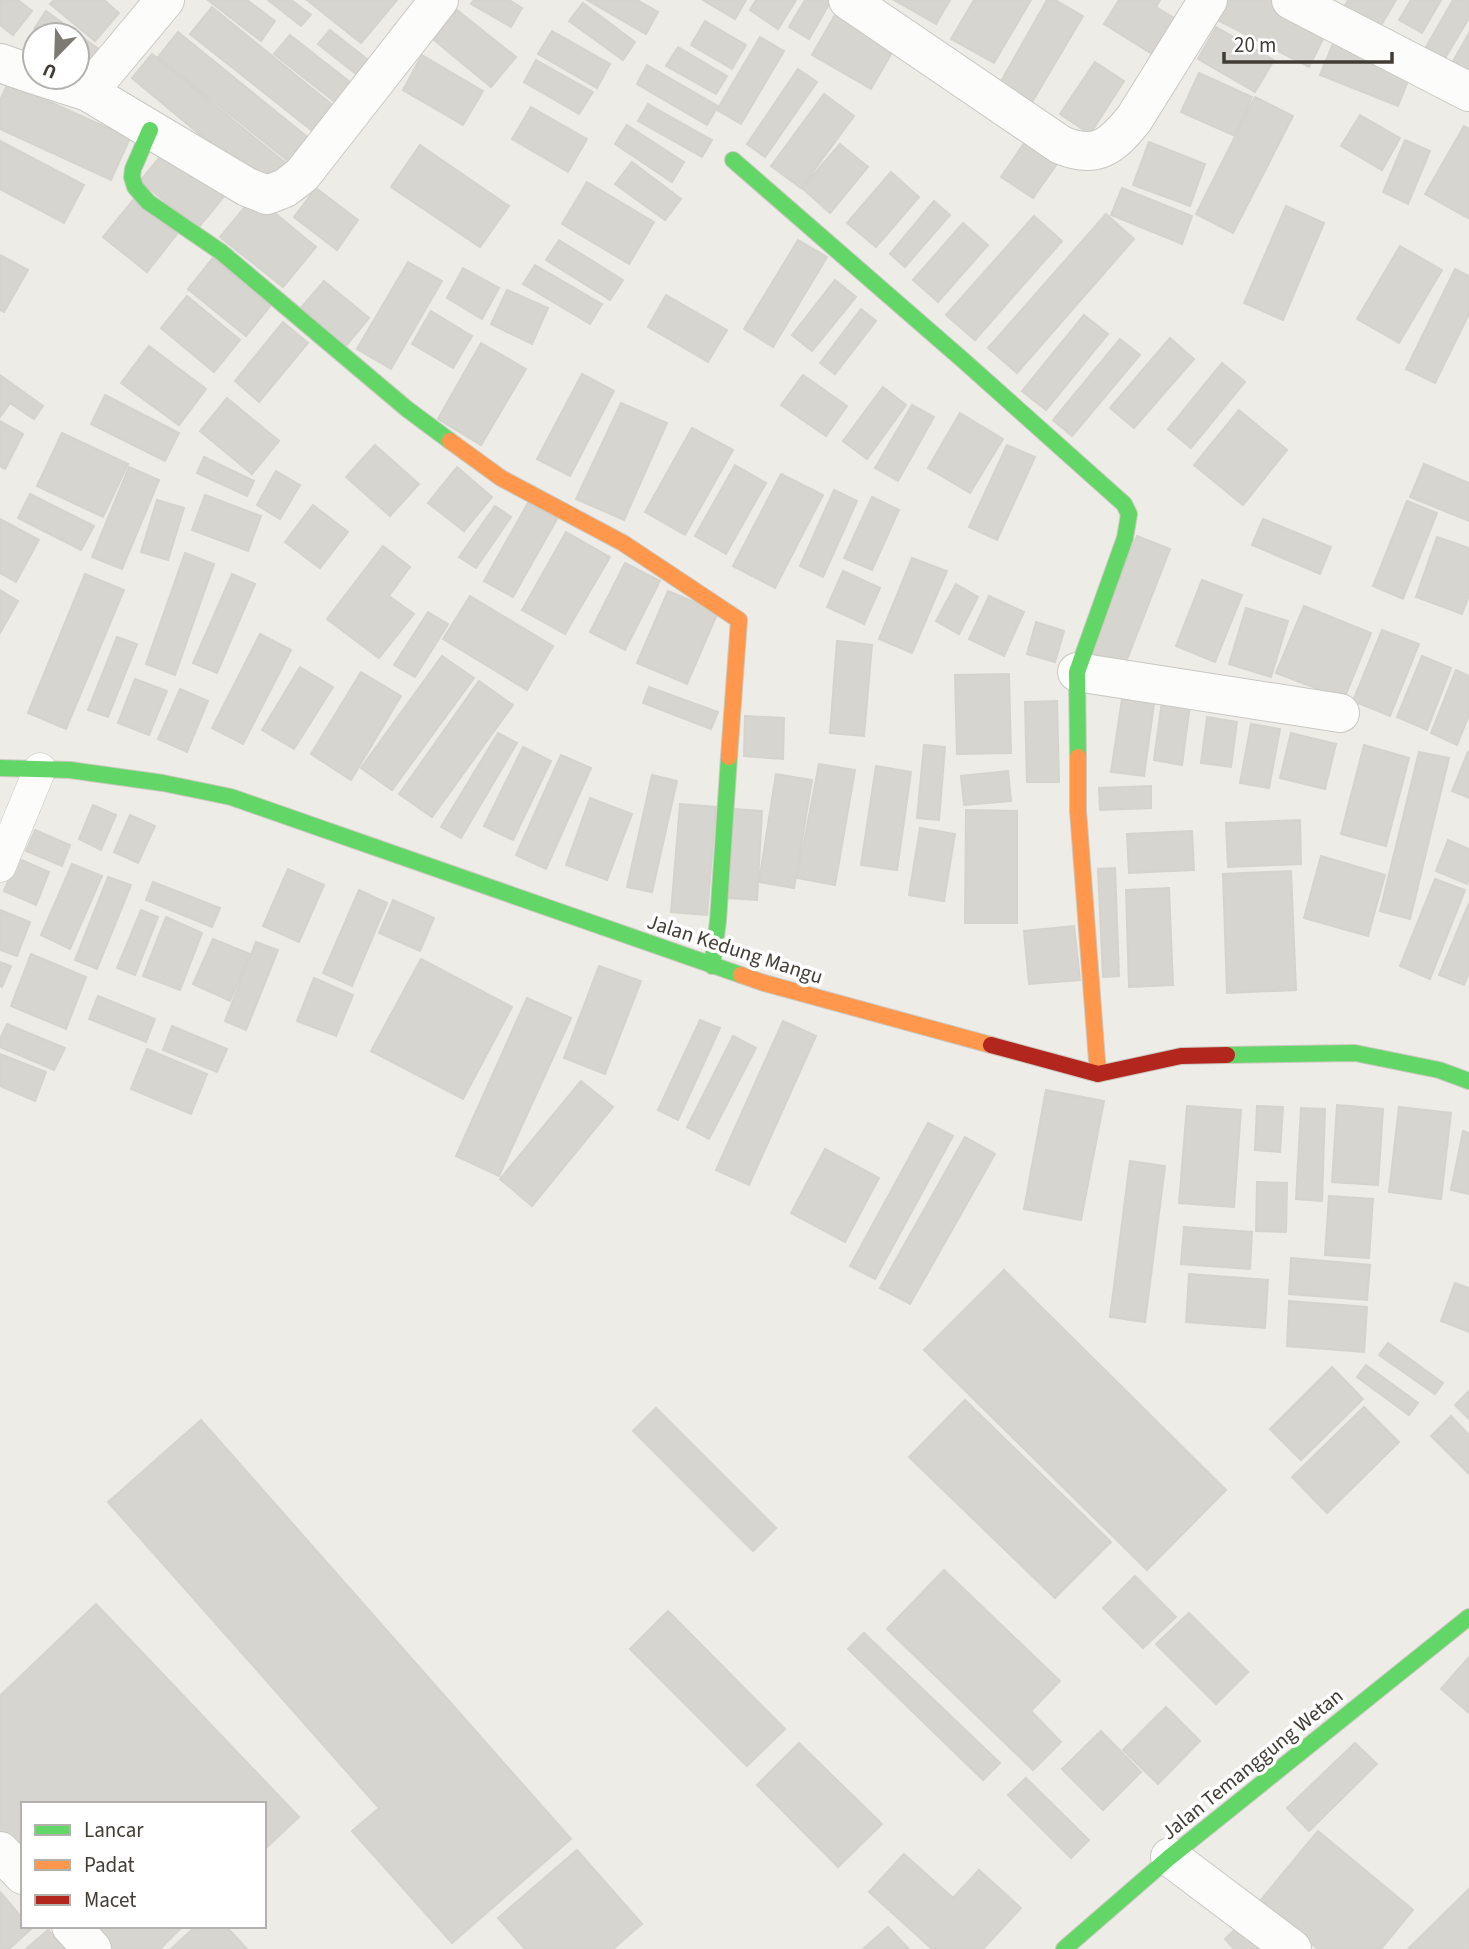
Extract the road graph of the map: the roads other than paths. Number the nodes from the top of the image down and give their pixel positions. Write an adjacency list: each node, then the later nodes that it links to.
1 (165, 0): 9 (street)
2 (439, 0): 11 (street)
3 (848, 0): 4 (street)
4 (1208, 0)
5 (1291, 0): 10 (street)
6 (0, 63): 7 (street)
7 (21, 70)
8 (85, 91): 9 (street)
9 (88, 92): 11 (street)
10 (1469, 92)
11 (150, 130): 18 (street)
12 (733, 160): 13 (street)
13 (1077, 672): 14 (street); 19 (street)
14 (1340, 713)
15 (0, 768): 16 (street, Jalan Kedung Mangu)
16 (40, 769): 17 (lane); 18 (street, Jalan Kedung Mangu)
17 (0, 866)
18 (712, 966): 19 (street, Jalan Kedung Mangu)
19 (1098, 1074): 20 (street, Jalan Kedung Mangu)
20 (1469, 1081)
21 (1469, 1617): 23 (street, Jalan Temanggung Wetan)
22 (0, 1851): 24 (street)
23 (1170, 1857): 27 (street, Jalan Temanggung Wetan); 28 (street)
24 (21, 1873)
25 (73, 1928): 26 (street)
26 (92, 1949)
27 (1064, 1949)
28 (1292, 1949)

